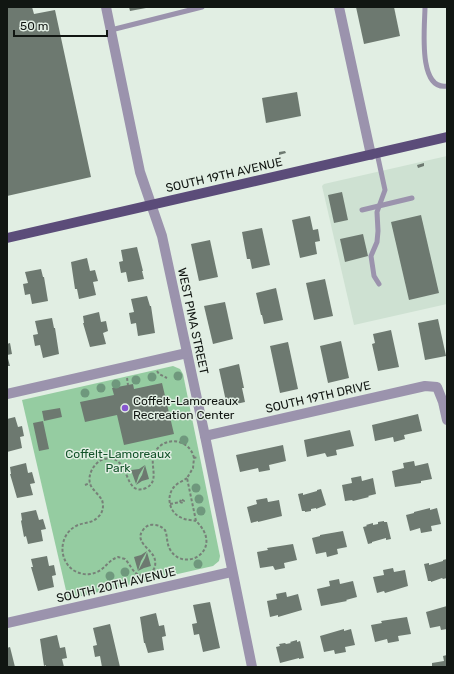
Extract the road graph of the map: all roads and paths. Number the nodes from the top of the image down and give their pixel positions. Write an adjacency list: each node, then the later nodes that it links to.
1 (106, 7): 6 (street, WEST PIMA STREET)
2 (202, 7): 5 (lane)
3 (339, 7): 9 (street)
4 (425, 7): 7 (lane)
5 (187, 9): 6 (lane)
6 (111, 30): 11 (street, WEST PIMA STREET)
7 (447, 86)
8 (447, 137): 9 (main road, SOUTH 19TH AVENUE)
9 (374, 154): 11 (main road, SOUTH 19TH AVENUE); 12 (lane)
10 (412, 198): 12 (lane)
11 (152, 204): 14 (main road, SOUTH 19TH AVENUE); 16 (street, WEST PIMA STREET)
12 (379, 206): 13 (lane); 15 (lane)
13 (362, 210)
14 (7, 238)
15 (379, 284)
16 (187, 353): 21 (street); 23 (street, WEST PIMA STREET)
17 (157, 371): 19 (path)
18 (127, 378): 20 (path)
19 (167, 378)
20 (128, 384)
21 (7, 394)
22 (447, 420): 23 (street, SOUTH 19TH DRIVE)
23 (205, 436): 32 (street, WEST PIMA STREET)
24 (194, 458): 25 (path); 26 (path); 27 (path)
25 (198, 458)
26 (187, 478): 30 (path); 31 (path)
27 (90, 483): 28 (path); 31 (path)
28 (85, 485)
29 (180, 502): 30 (path)
30 (170, 504): 31 (path)
31 (196, 521)
32 (231, 572): 33 (street, SOUTH 20TH AVENUE); 34 (street, WEST PIMA STREET)
33 (7, 623)
34 (252, 667)

